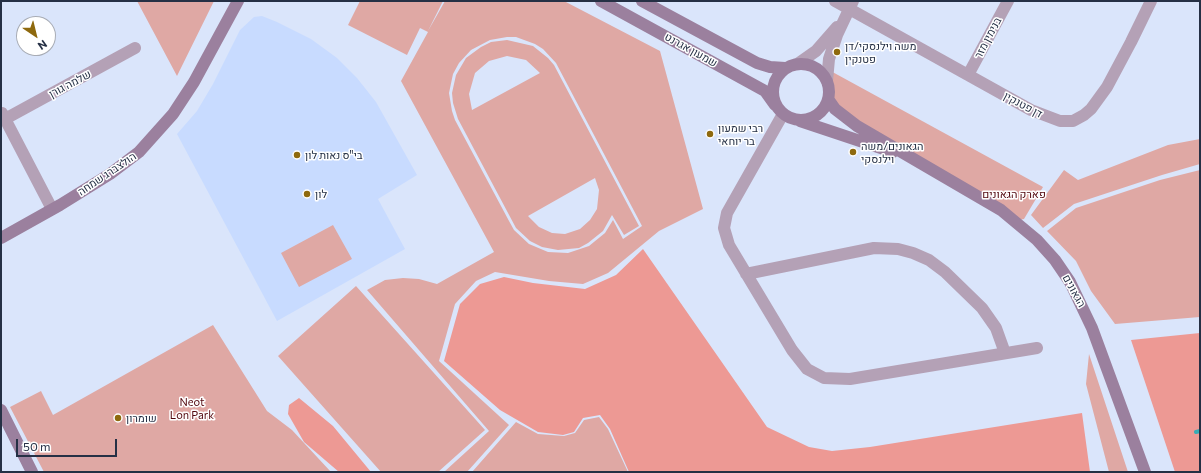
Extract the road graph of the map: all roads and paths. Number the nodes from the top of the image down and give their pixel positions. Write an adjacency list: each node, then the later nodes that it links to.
1 (238, 1): 18 (street, הולצברג שמחה)
2 (602, 1): 14 (street, שמעון אגרנט)
3 (642, 1): 10 (street, שמעון אגרנט)
4 (835, 1): 7 (street, דן פטנקין)
5 (1008, 1): 11 (street, בנימין מזר)
6 (1150, 1): 11 (street, דן פטנקין)
7 (849, 9): 9 (street); 11 (street, דן פטנקין); 12 (street)
8 (135, 48): 15 (street, שלמה גורן)
9 (799, 63): 10 (street); 12 (street)
10 (785, 68): 14 (street)
11 (968, 75)
12 (827, 81): 13 (street)
13 (828, 99): 16 (street); 17 (street, הגאונים)
14 (779, 110): 16 (street); 20 (street)
15 (3, 116): 18 (street, שלמה גורן)
16 (799, 120): 17 (street, הגאונים)
17 (929, 167): 25 (street, הגאונים)
18 (52, 209): 19 (street, הולצברג שמחה)
19 (1, 238)
20 (746, 274): 22 (street); 22 (street)
21 (1037, 348): 22 (street)
22 (1006, 353)
23 (1, 410): 24 (street)
24 (32, 472)
25 (1145, 472)

